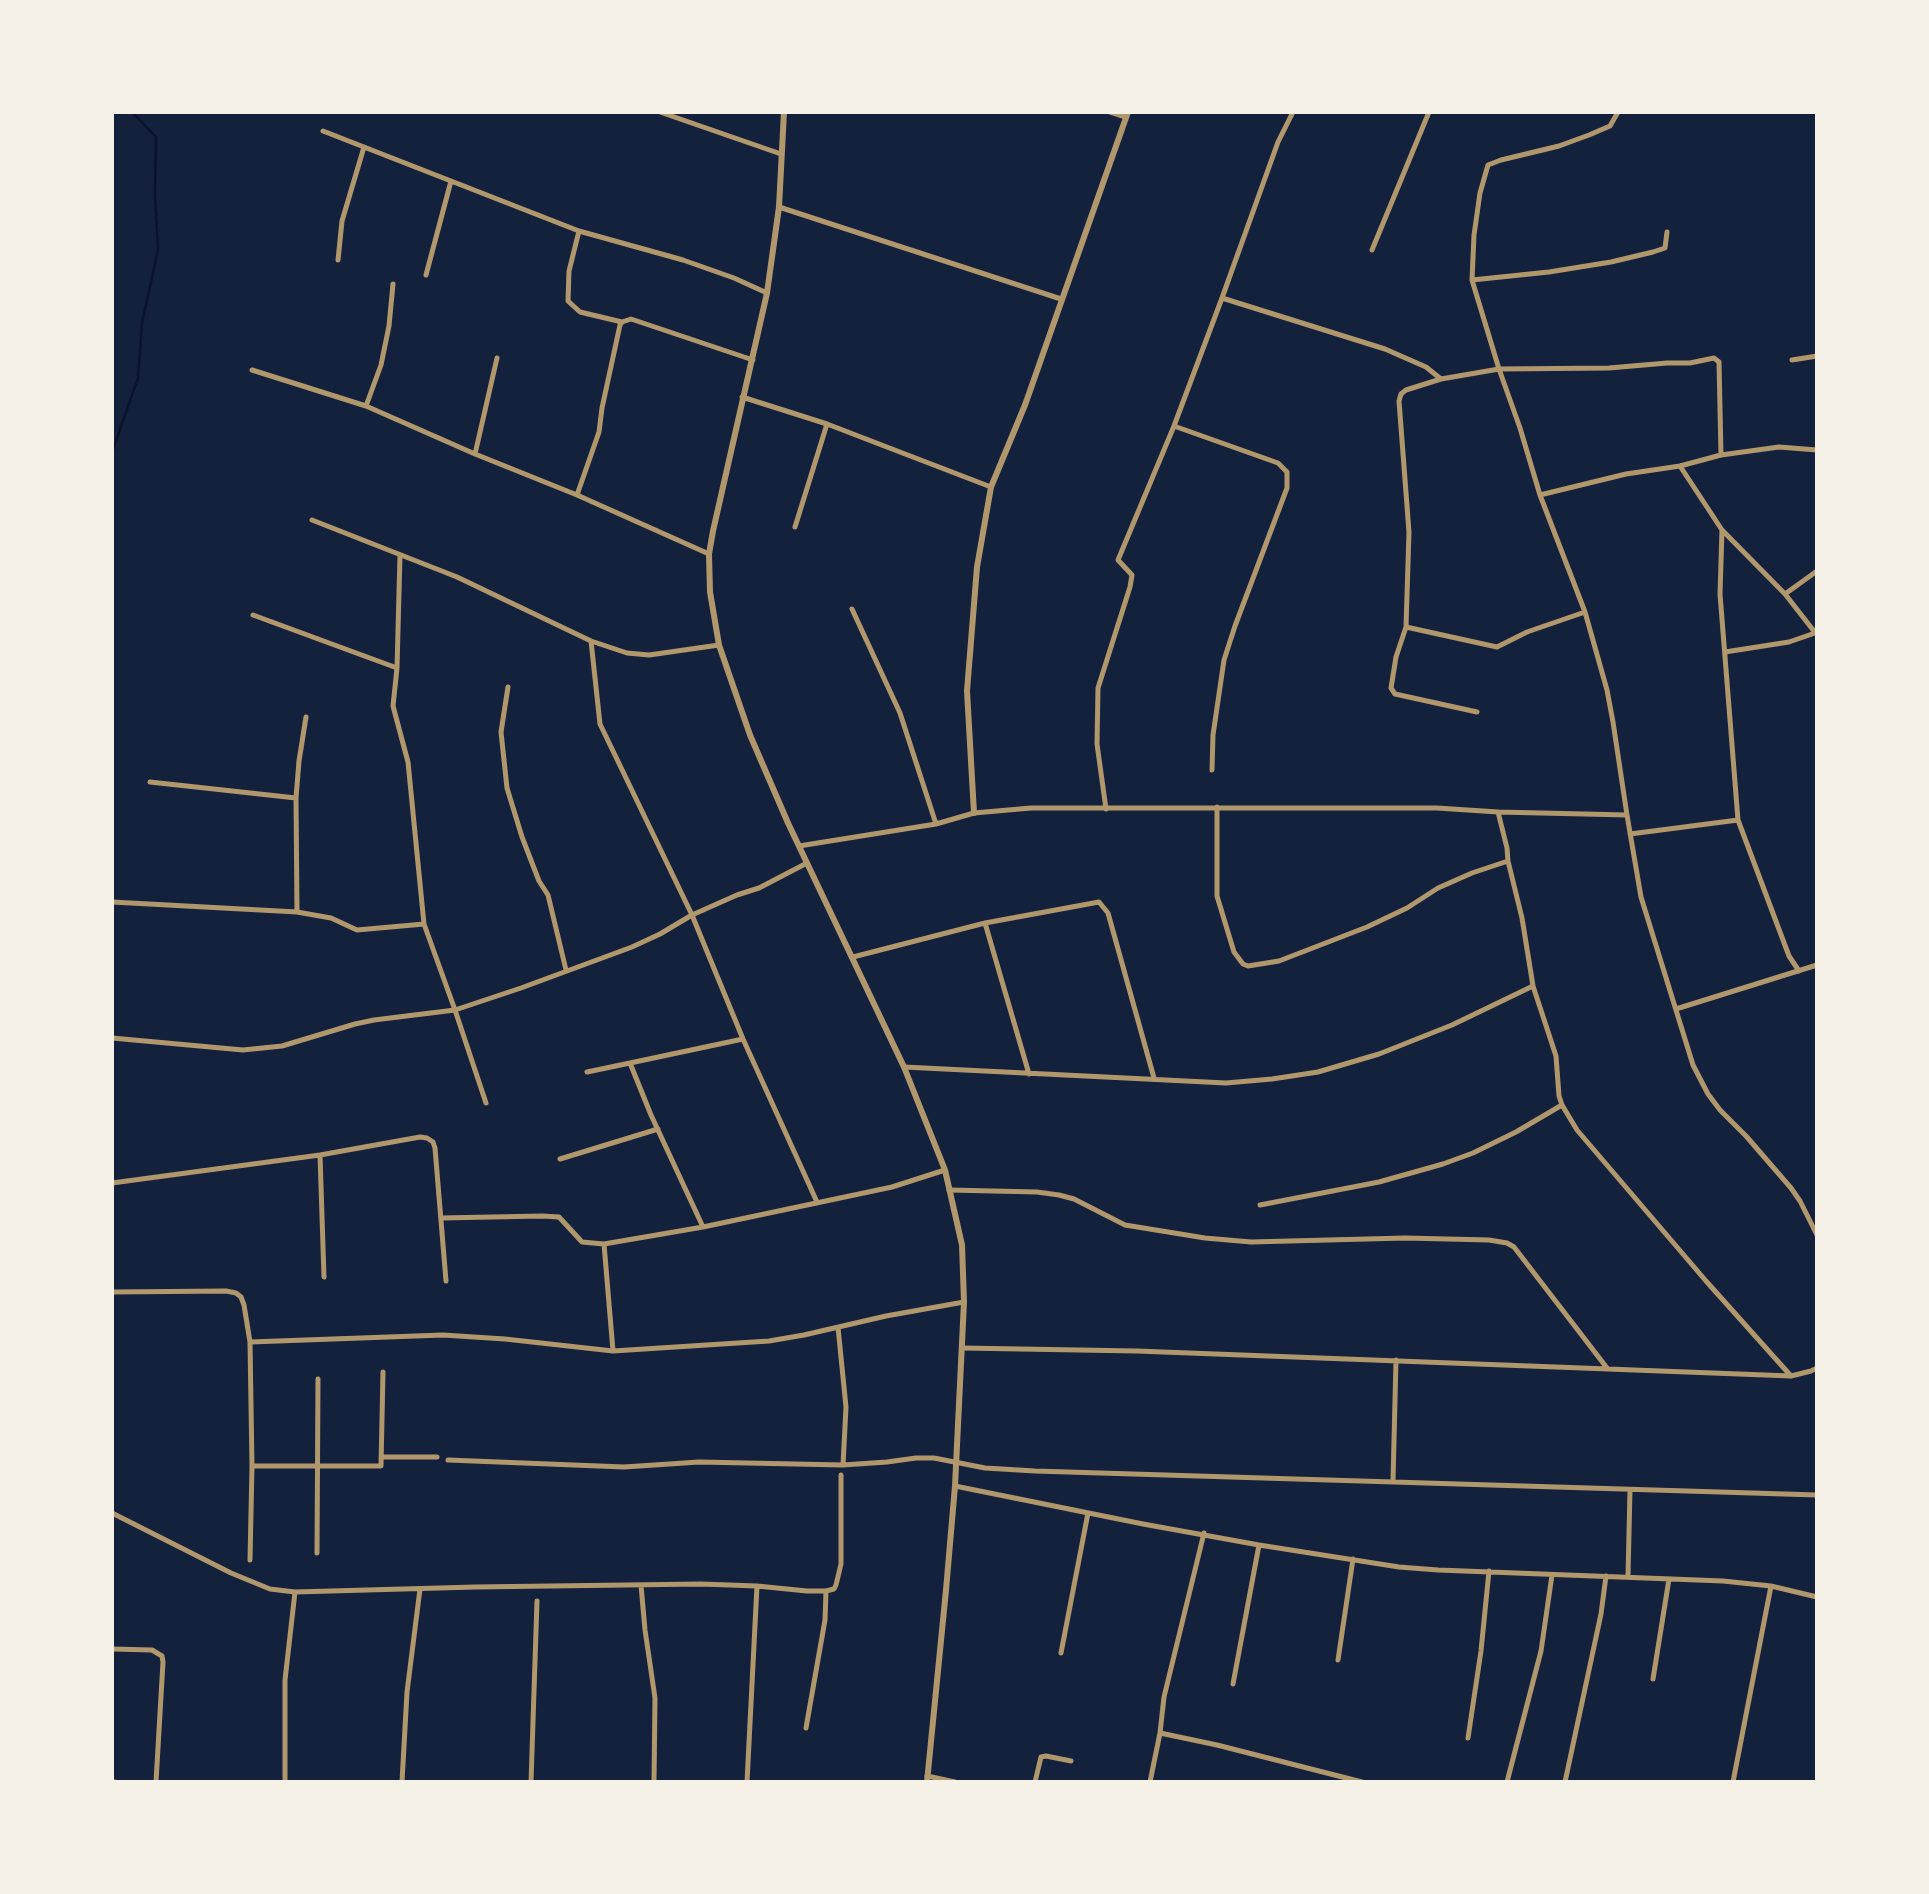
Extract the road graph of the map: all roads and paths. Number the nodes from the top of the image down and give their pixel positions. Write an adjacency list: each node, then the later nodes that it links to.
1 (660, 112): 10 (street)
2 (784, 112): 10 (street)
3 (1111, 112): 7 (street)
4 (1293, 112): 21 (street)
5 (1429, 112): 15 (street)
6 (1618, 112): 18 (street)
7 (1127, 115): 22 (street)
8 (323, 131): 9 (street)
9 (364, 147): 11 (street); 16 (street)
10 (781, 154): 12 (street)
11 (451, 181): 13 (street); 17 (street)
12 (779, 207): 20 (street); 22 (street)
13 (579, 231): 20 (street); 23 (street)
14 (1667, 232): 18 (street)
15 (1373, 250)
16 (338, 260)
17 (426, 275)
18 (1472, 280): 28 (street)
19 (393, 284): 32 (street)
20 (767, 293): 26 (street)
21 (1222, 298): 30 (street); 34 (street)
22 (1061, 299): 39 (street)
23 (622, 322): 26 (street); 40 (street)
24 (1817, 356): 27 (street)
25 (497, 358): 36 (street)
26 (753, 360): 31 (street)
27 (1792, 360)
28 (1500, 369): 30 (street); 37 (street); 41 (street)
29 (252, 370): 32 (street)
30 (1441, 379): 52 (street)
31 (742, 397): 33 (street); 45 (street)
32 (366, 406): 36 (street)
33 (827, 424): 39 (street); 43 (street)
34 (1174, 426): 61 (street); 65 (street)
35 (1817, 450): 37 (street)
36 (475, 454): 40 (street)
37 (1721, 455): 38 (street)
38 (1680, 466): 41 (street); 44 (street)
39 (991, 487): 67 (street)
40 (578, 495): 45 (street)
41 (1540, 495): 50 (street)
42 (312, 520): 46 (street)
43 (795, 527)
44 (1723, 530): 48 (street); 56 (street)
45 (709, 554): 55 (street)
46 (400, 555): 54 (street); 57 (street)
47 (1817, 571): 48 (street)
48 (1785, 594): 53 (street)
49 (852, 609): 70 (street)
50 (1585, 612): 52 (street); 68 (street)
51 (253, 615): 57 (street)
52 (1406, 627): 59 (street)
53 (1816, 634): 56 (street)
54 (591, 641): 55 (street); 77 (street)
55 (719, 645): 72 (street)
56 (1725, 652): 69 (street)
57 (397, 668): 79 (street)
58 (508, 687): 82 (street)
59 (1478, 712)
60 (306, 717): 63 (street)
61 (1212, 770)
62 (150, 782): 63 (street)
63 (296, 798): 76 (street)
64 (1216, 807): 65 (street); 66 (street); 73 (street)
65 (1106, 809): 67 (street)
66 (1497, 812): 68 (street); 73 (street)
67 (974, 813): 70 (street)
68 (1627, 815): 71 (street)
69 (1738, 820): 71 (street); 83 (street)
70 (936, 824): 72 (street)
71 (1630, 834): 85 (street)
72 (799, 846): 74 (street)
73 (1508, 861): 84 (street)
74 (807, 863): 77 (street); 80 (street)
75 (112, 902): 76 (street)
76 (297, 912): 79 (street)
77 (692, 915): 82 (street); 88 (street)
78 (985, 923): 80 (street); 92 (street); 93 (street)
79 (424, 924): 86 (street)
80 (853, 957): 90 (street)
81 (1817, 965): 83 (street)
82 (566, 970): 86 (street)
83 (1799, 971): 85 (street)
84 (1533, 986): 93 (street); 95 (street)
85 (1676, 1009): 106 (street)
86 (455, 1010): 87 (street); 94 (street)
87 (112, 1038)
88 (743, 1039): 89 (street); 102 (street)
89 (630, 1063): 91 (street); 96 (street)
90 (904, 1067): 92 (street); 99 (street)
91 (587, 1072)
92 (1030, 1074): 93 (street)
93 (1154, 1078)
94 (486, 1103)
95 (1562, 1105): 103 (street); 120 (street)
96 (658, 1129): 98 (street); 105 (street)
97 (320, 1155): 100 (street); 104 (street); 108 (street)
98 (560, 1160)
99 (945, 1170): 101 (street); 102 (street)
100 (112, 1183)
101 (949, 1190): 111 (street); 117 (street)
102 (817, 1202): 105 (street)
103 (1260, 1205)
104 (441, 1218): 107 (street); 109 (street)
105 (703, 1227): 107 (street)
106 (1817, 1236)
107 (604, 1244): 115 (street)
108 (324, 1277)
109 (446, 1281)
110 (112, 1292): 113 (street)
111 (964, 1303): 112 (street); 114 (street)
112 (838, 1327): 115 (street); 126 (street)
113 (250, 1342): 115 (street); 127 (street)
114 (961, 1348): 116 (street); 125 (street)
115 (613, 1351)
116 (1396, 1360): 117 (street); 130 (street)
117 (1606, 1368): 120 (street)
118 (1817, 1368): 120 (street)
119 (383, 1372): 122 (street)
120 (1791, 1376)
121 (318, 1379): 128 (street)
122 (382, 1457): 123 (street); 128 (street)
123 (437, 1457)
124 (448, 1460): 126 (street)
125 (955, 1463): 126 (street); 130 (street); 131 (street)
126 (843, 1465)
127 (252, 1466): 128 (street); 140 (street)
128 (318, 1468): 138 (street)
129 (841, 1475): 150 (street)
130 (1393, 1481): 132 (street)
131 (955, 1486): 135 (street); 163 (street)
132 (1630, 1490): 133 (street); 144 (street)
133 (1817, 1495)
134 (112, 1513): 151 (street)
135 (1088, 1513): 136 (street); 155 (street)
136 (1204, 1534): 137 (street); 160 (street)
137 (1259, 1545): 139 (street); 158 (street)
138 (317, 1553)
139 (1353, 1559): 141 (street); 156 (street)
140 (250, 1560)
141 (1489, 1572): 142 (street); 161 (street)
142 (1552, 1574): 143 (street); 174 (street)
143 (1606, 1576): 144 (street); 175 (street)
144 (1628, 1576): 145 (street)
145 (1669, 1579): 148 (street); 157 (street)
146 (641, 1585): 147 (street); 149 (street); 168 (street)
147 (757, 1586): 150 (street); 169 (street)
148 (1771, 1586): 152 (street); 176 (street)
149 (420, 1589): 151 (street); 166 (street)
150 (827, 1591): 159 (street)
151 (295, 1592): 165 (street)
152 (1817, 1597)
153 (537, 1601): 167 (street)
154 (112, 1649): 164 (street)
155 (1061, 1653)
156 (1338, 1660)
157 (1653, 1679)
158 (1233, 1684)
159 (806, 1728)
160 (1160, 1733): 172 (street); 173 (street)
161 (1468, 1738)
162 (1071, 1761): 171 (street)
163 (927, 1779): 170 (street)
164 (156, 1782)
165 (285, 1782)
166 (402, 1782)
167 (531, 1782)
168 (654, 1782)
169 (747, 1782)
170 (956, 1782)
171 (1035, 1782)
172 (1150, 1782)
173 (1362, 1782)
174 (1507, 1782)
175 (1565, 1782)
176 (1733, 1782)

